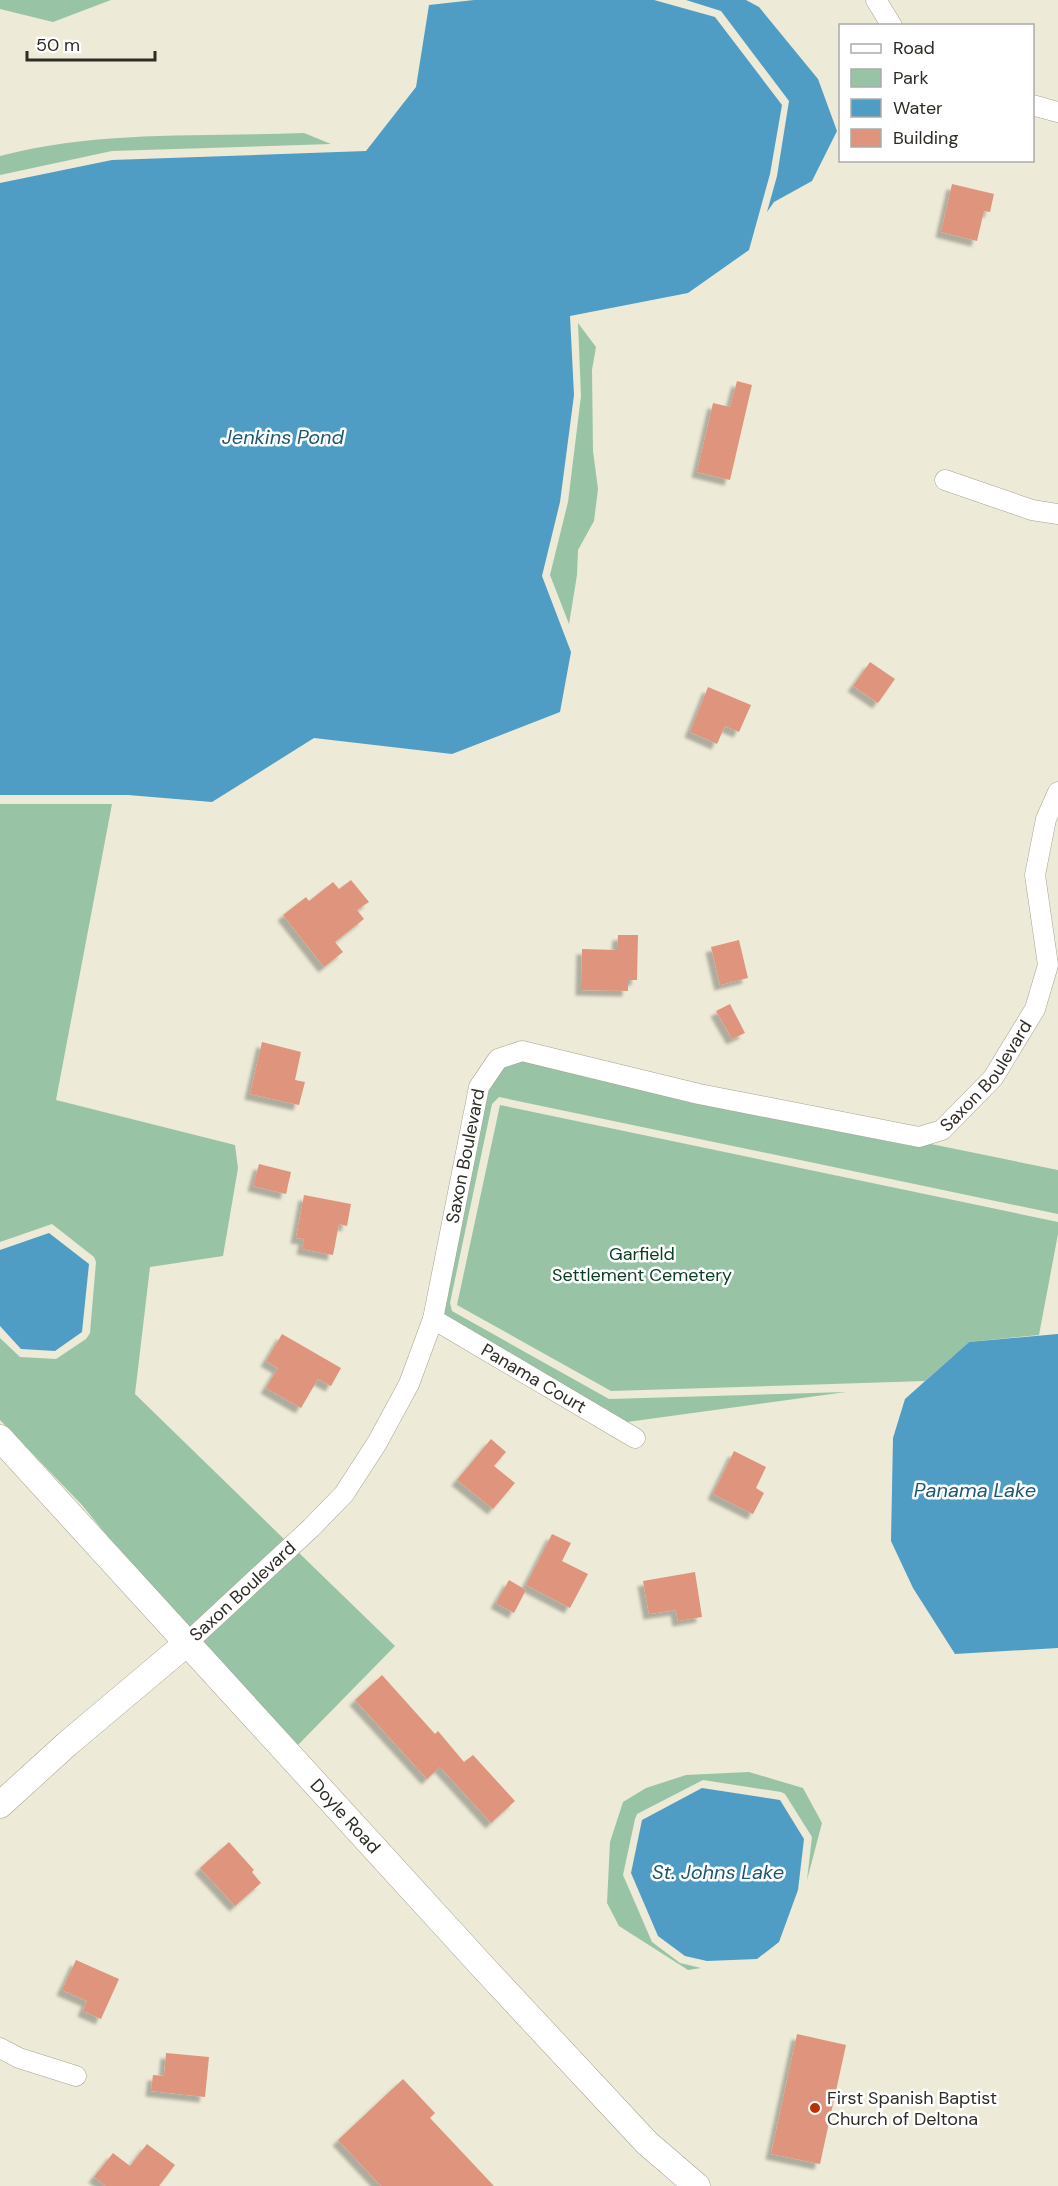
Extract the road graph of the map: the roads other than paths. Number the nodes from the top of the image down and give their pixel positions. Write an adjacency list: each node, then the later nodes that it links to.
1 (876, 0): 2 (street)
2 (891, 24)
3 (1034, 106): 4 (street)
4 (1058, 112)
5 (945, 480): 6 (street)
6 (1058, 514)
7 (1058, 792): 8 (street, Saxon Boulevard)
8 (433, 1319): 10 (street, Panama Court); 11 (street, Saxon Boulevard)
9 (0, 1438): 11 (main road, Doyle Road)
10 (635, 1438)
11 (187, 1643): 12 (main road, Saxon Boulevard); 15 (main road, Doyle Road)
12 (0, 1805)
13 (0, 2048): 14 (street)
14 (76, 2076)
15 (697, 2186)

